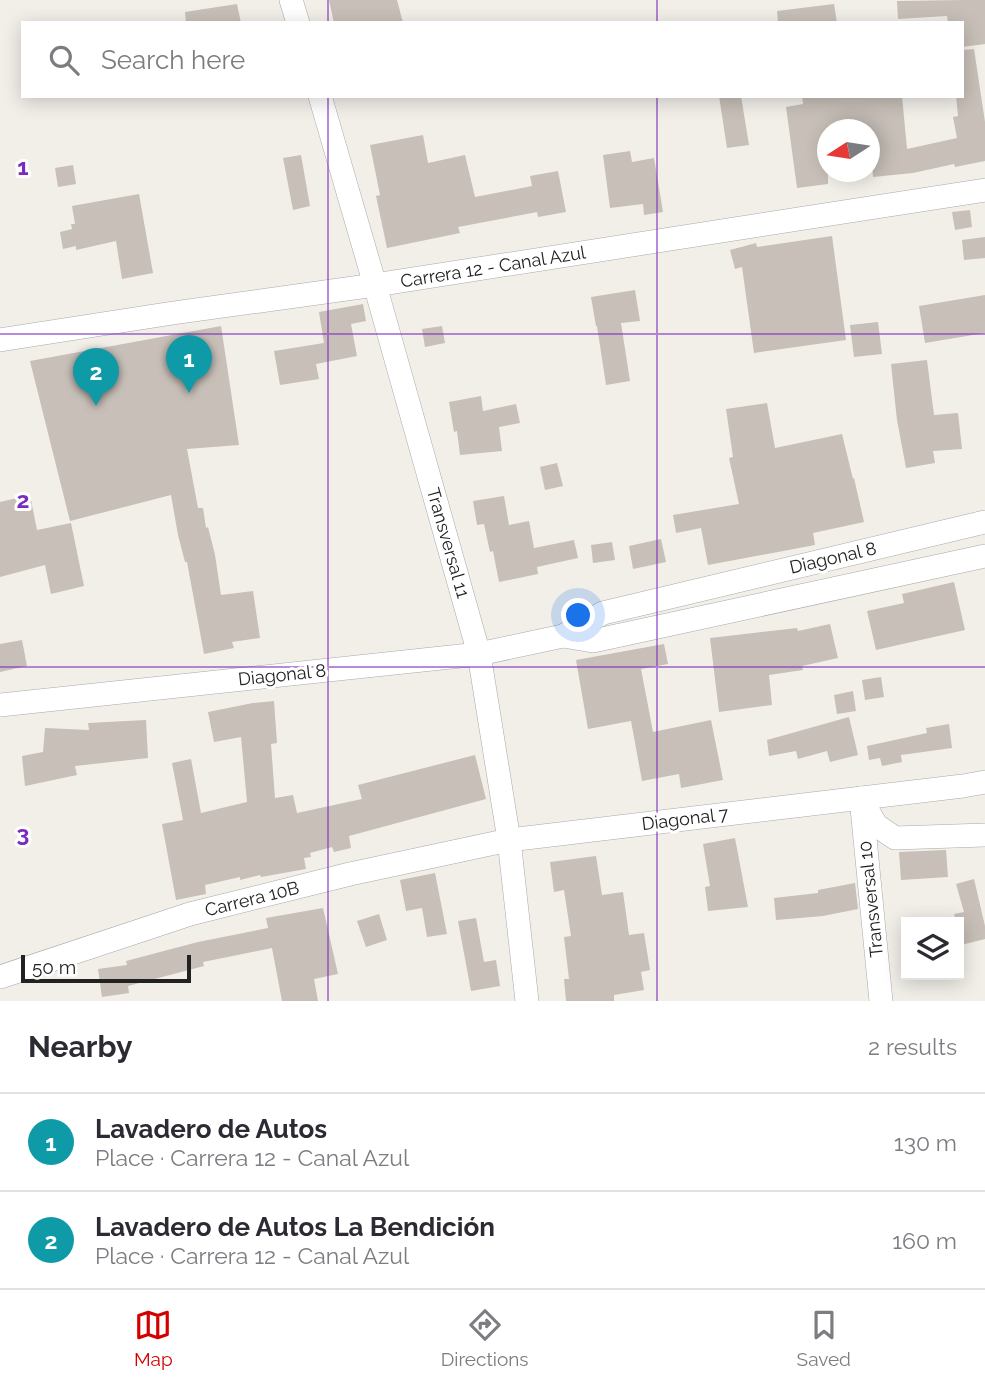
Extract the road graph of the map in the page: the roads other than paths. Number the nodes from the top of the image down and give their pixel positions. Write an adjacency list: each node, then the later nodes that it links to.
1 (291, 0): 2 (street)
2 (297, 21)
3 (321, 98): 5 (street, Transversal 11)
4 (985, 190): 5 (street, Carrera 12 - Canal Azul)
5 (376, 285): 6 (street, Carrera 12 - Canal Azul); 10 (street, Transversal 11)
6 (0, 340)
7 (985, 522): 9 (street, Diagonal 8)
8 (985, 556): 9 (street, Diagonal 8)
9 (563, 636): 10 (street, Diagonal 8)
10 (479, 653): 11 (street, Diagonal 8); 15 (street, Transversal 11)
11 (0, 705)
12 (985, 782): 13 (street, Diagonal 7)
13 (861, 798): 14 (street); 15 (street, Diagonal 7); 18 (street, Transversal 10)
14 (985, 835)
15 (509, 840): 16 (street, Carrera 10B); 17 (street, Transversal 11)
16 (0, 977)
17 (527, 1001)
18 (881, 1001)

